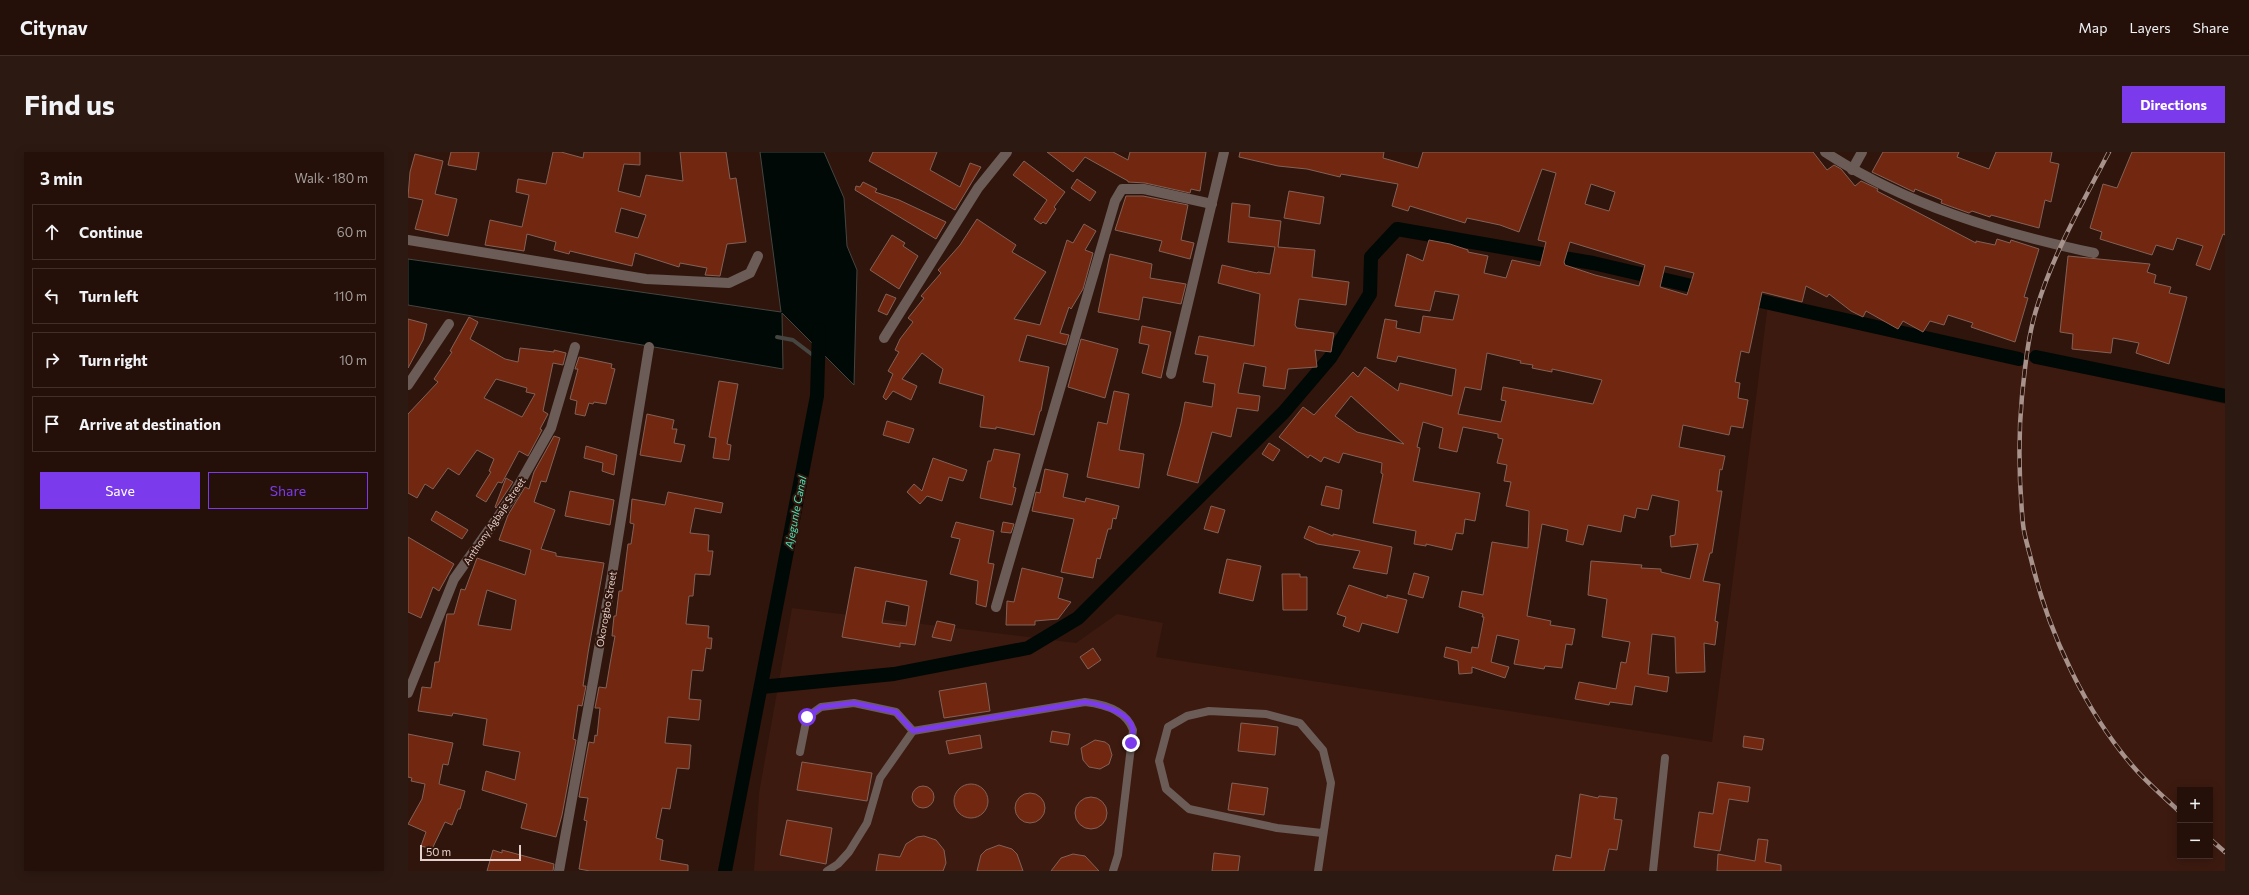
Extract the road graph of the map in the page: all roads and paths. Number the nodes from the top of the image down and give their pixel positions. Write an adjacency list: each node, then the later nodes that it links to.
1 (1007, 152): 11 (street)
2 (1224, 152): 6 (street)
3 (1825, 152): 5 (street)
4 (1862, 152): 5 (street)
5 (1852, 170): 8 (street)
6 (1212, 204): 14 (street); 16 (street)
7 (408, 240): 9 (street)
8 (2094, 253)
9 (758, 256)
10 (449, 324): 15 (street)
11 (884, 338)
12 (575, 347): 17 (street, Anthony Agbaje Street)
13 (649, 347): 22 (street, Okorogbo Street)
14 (1171, 374)
15 (408, 385)
16 (996, 607)
17 (408, 692)
18 (913, 731): 19 (lane); 23 (lane); 24 (lane)
19 (800, 752)
20 (1665, 758): 26 (lane)
21 (1322, 833): 21 (lane); 25 (lane)
22 (559, 871)
23 (827, 871)
24 (1113, 871)
25 (1318, 871)
26 (1653, 871)

